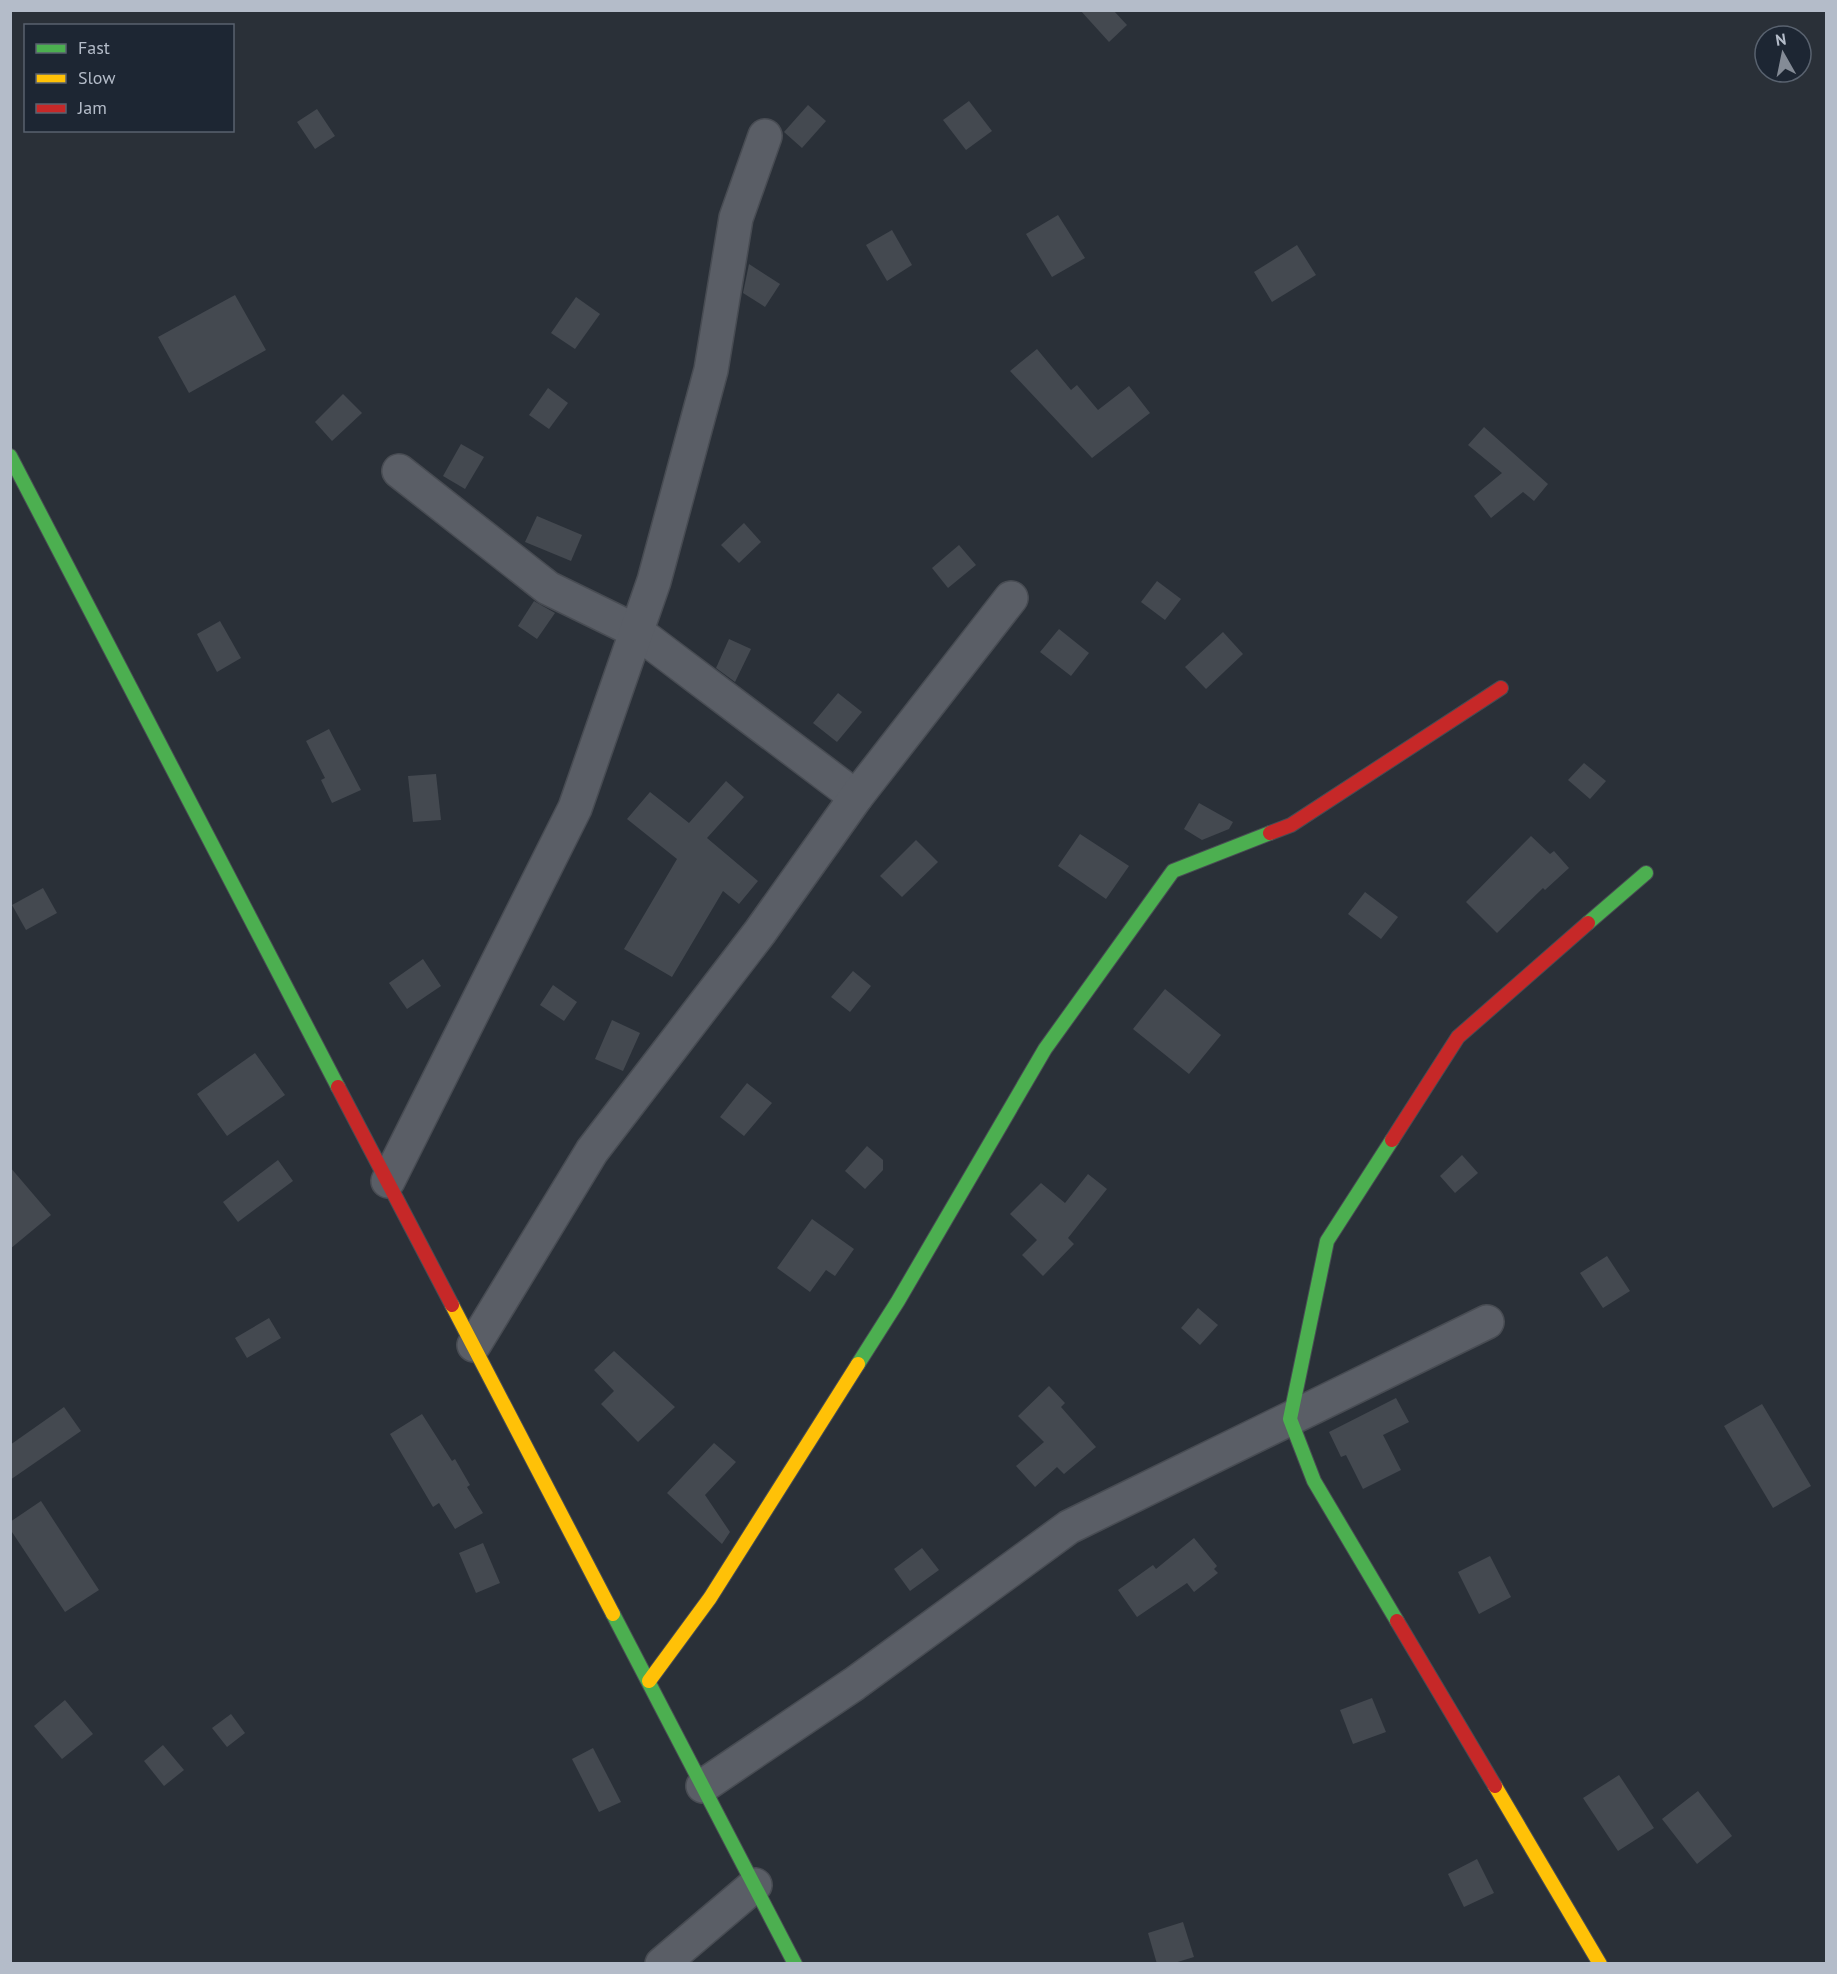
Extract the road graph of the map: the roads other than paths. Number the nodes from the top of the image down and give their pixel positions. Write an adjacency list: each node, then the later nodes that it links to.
1 (765, 135): 5 (street)
2 (10, 456): 9 (street)
3 (399, 471): 5 (street)
4 (1011, 598): 7 (street)
5 (636, 631): 7 (street); 9 (street)
6 (1501, 688): 13 (street)
7 (855, 797): 11 (street)
8 (1646, 873): 12 (street)
9 (388, 1180): 11 (street)
10 (1486, 1322): 12 (street)
11 (474, 1345): 13 (street)
12 (1290, 1419): 14 (street); 18 (street)
13 (648, 1681): 14 (street)
14 (703, 1786): 15 (street)
15 (754, 1885): 16 (street); 17 (street)
16 (662, 1964)
17 (795, 1964)
18 (1600, 1964)

